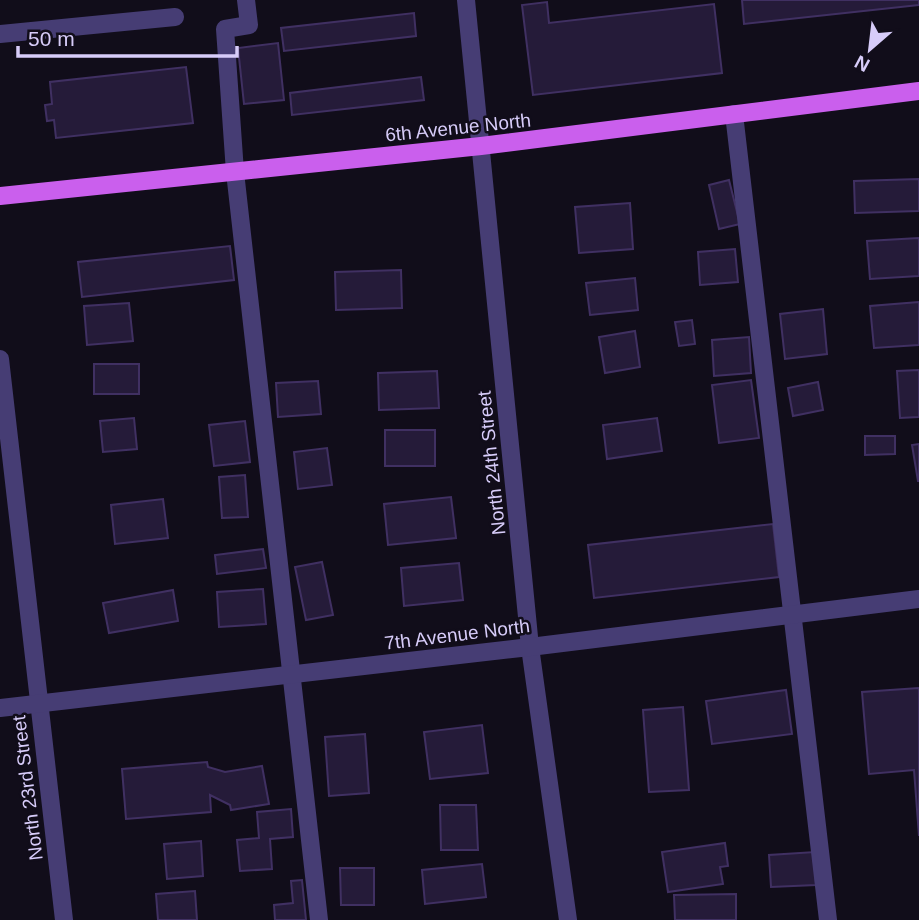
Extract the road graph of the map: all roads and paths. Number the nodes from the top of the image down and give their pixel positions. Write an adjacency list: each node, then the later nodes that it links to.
1 (246, 0): 8 (street)
2 (466, 0): 7 (street, North 24th Street)
3 (175, 16): 4 (street)
4 (0, 34)
5 (919, 91): 6 (main road, 6th Avenue North)
6 (734, 114): 7 (main road, 6th Avenue North); 12 (street)
7 (481, 146): 8 (main road, 6th Avenue North); 13 (street, North 24th Street)
8 (234, 172): 9 (main road, 6th Avenue North); 14 (street)
9 (0, 196)
10 (0, 359): 15 (street, North 23rd Street)
11 (919, 599): 12 (street, 7th Avenue North)
12 (792, 615): 13 (street, 7th Avenue North); 20 (street)
13 (530, 647): 14 (street, 7th Avenue North); 19 (street, North 24th Street)
14 (292, 674): 15 (street, 7th Avenue North); 18 (street)
15 (39, 704): 16 (street, 7th Avenue North); 17 (street, North 23rd Street)
16 (0, 708)
17 (64, 920)
18 (319, 920)
19 (568, 920)
20 (828, 920)

